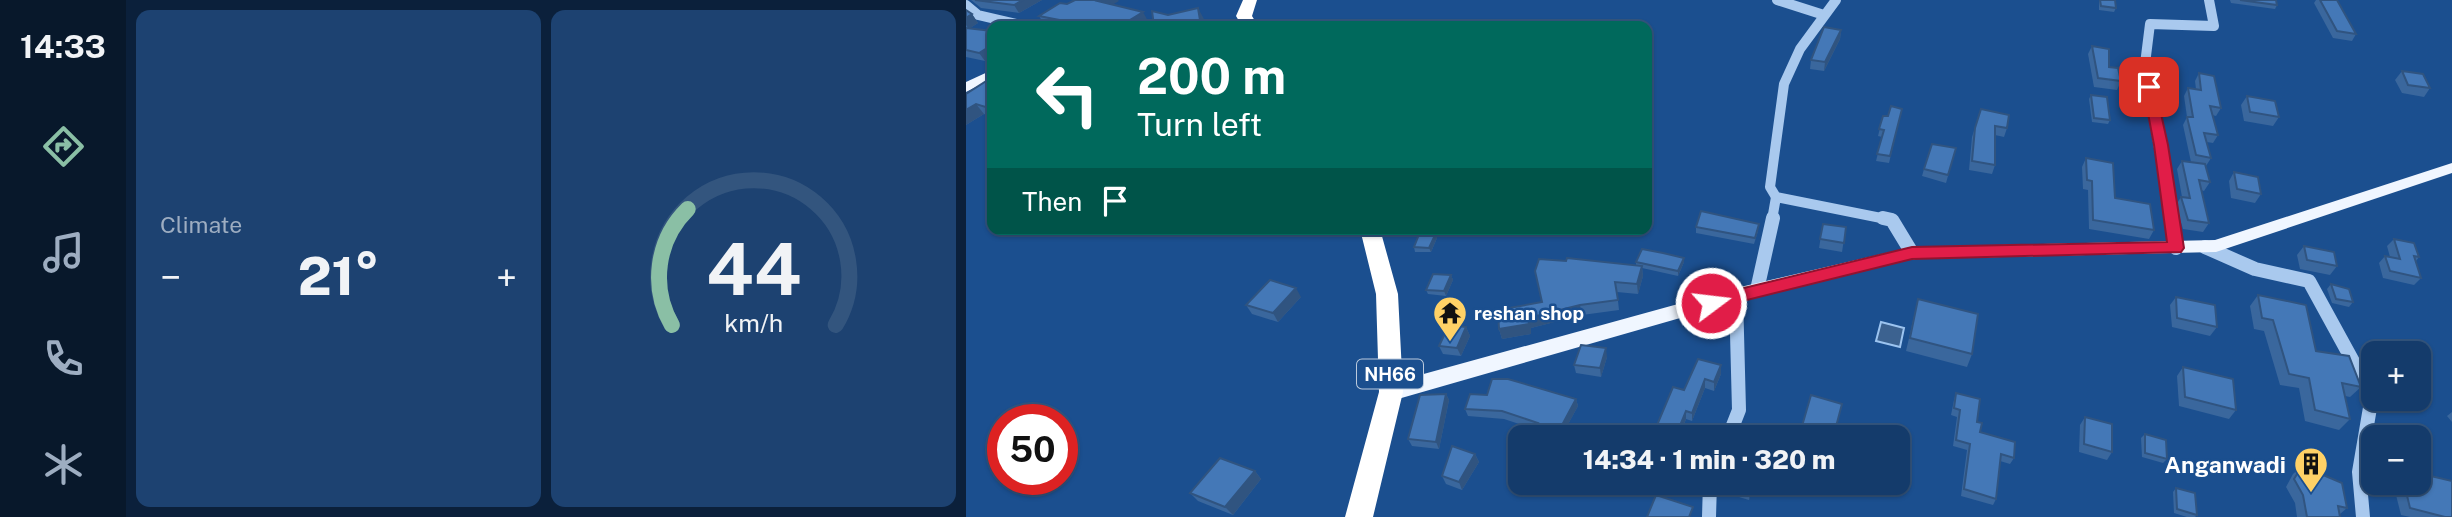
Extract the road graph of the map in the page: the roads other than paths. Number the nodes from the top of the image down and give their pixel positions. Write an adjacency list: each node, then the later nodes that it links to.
1 (1250, 0): 8 (highway)
2 (1776, 0): 6 (street)
3 (1836, 0): 6 (street)
4 (2209, 0): 15 (street)
5 (966, 5): 7 (street)
6 (1824, 15): 12 (street)
7 (1004, 21)
8 (1247, 21)
9 (987, 77): 10 (main road)
10 (966, 88)
11 (2452, 168): 14 (main road)
12 (1776, 197): 16 (street); 17 (street)
13 (1372, 235): 19 (highway, NH66)
14 (2205, 247): 15 (main road); 24 (street)
15 (2176, 248): 16 (main road)
16 (1912, 253): 17 (main road)
17 (1757, 290): 18 (main road)
18 (1736, 296): 19 (main road); 20 (street)
19 (1391, 392): 22 (highway, NH66)
20 (1733, 425)
21 (1712, 495): 23 (street)
22 (1359, 517)
23 (1709, 517)
24 (2364, 517)

